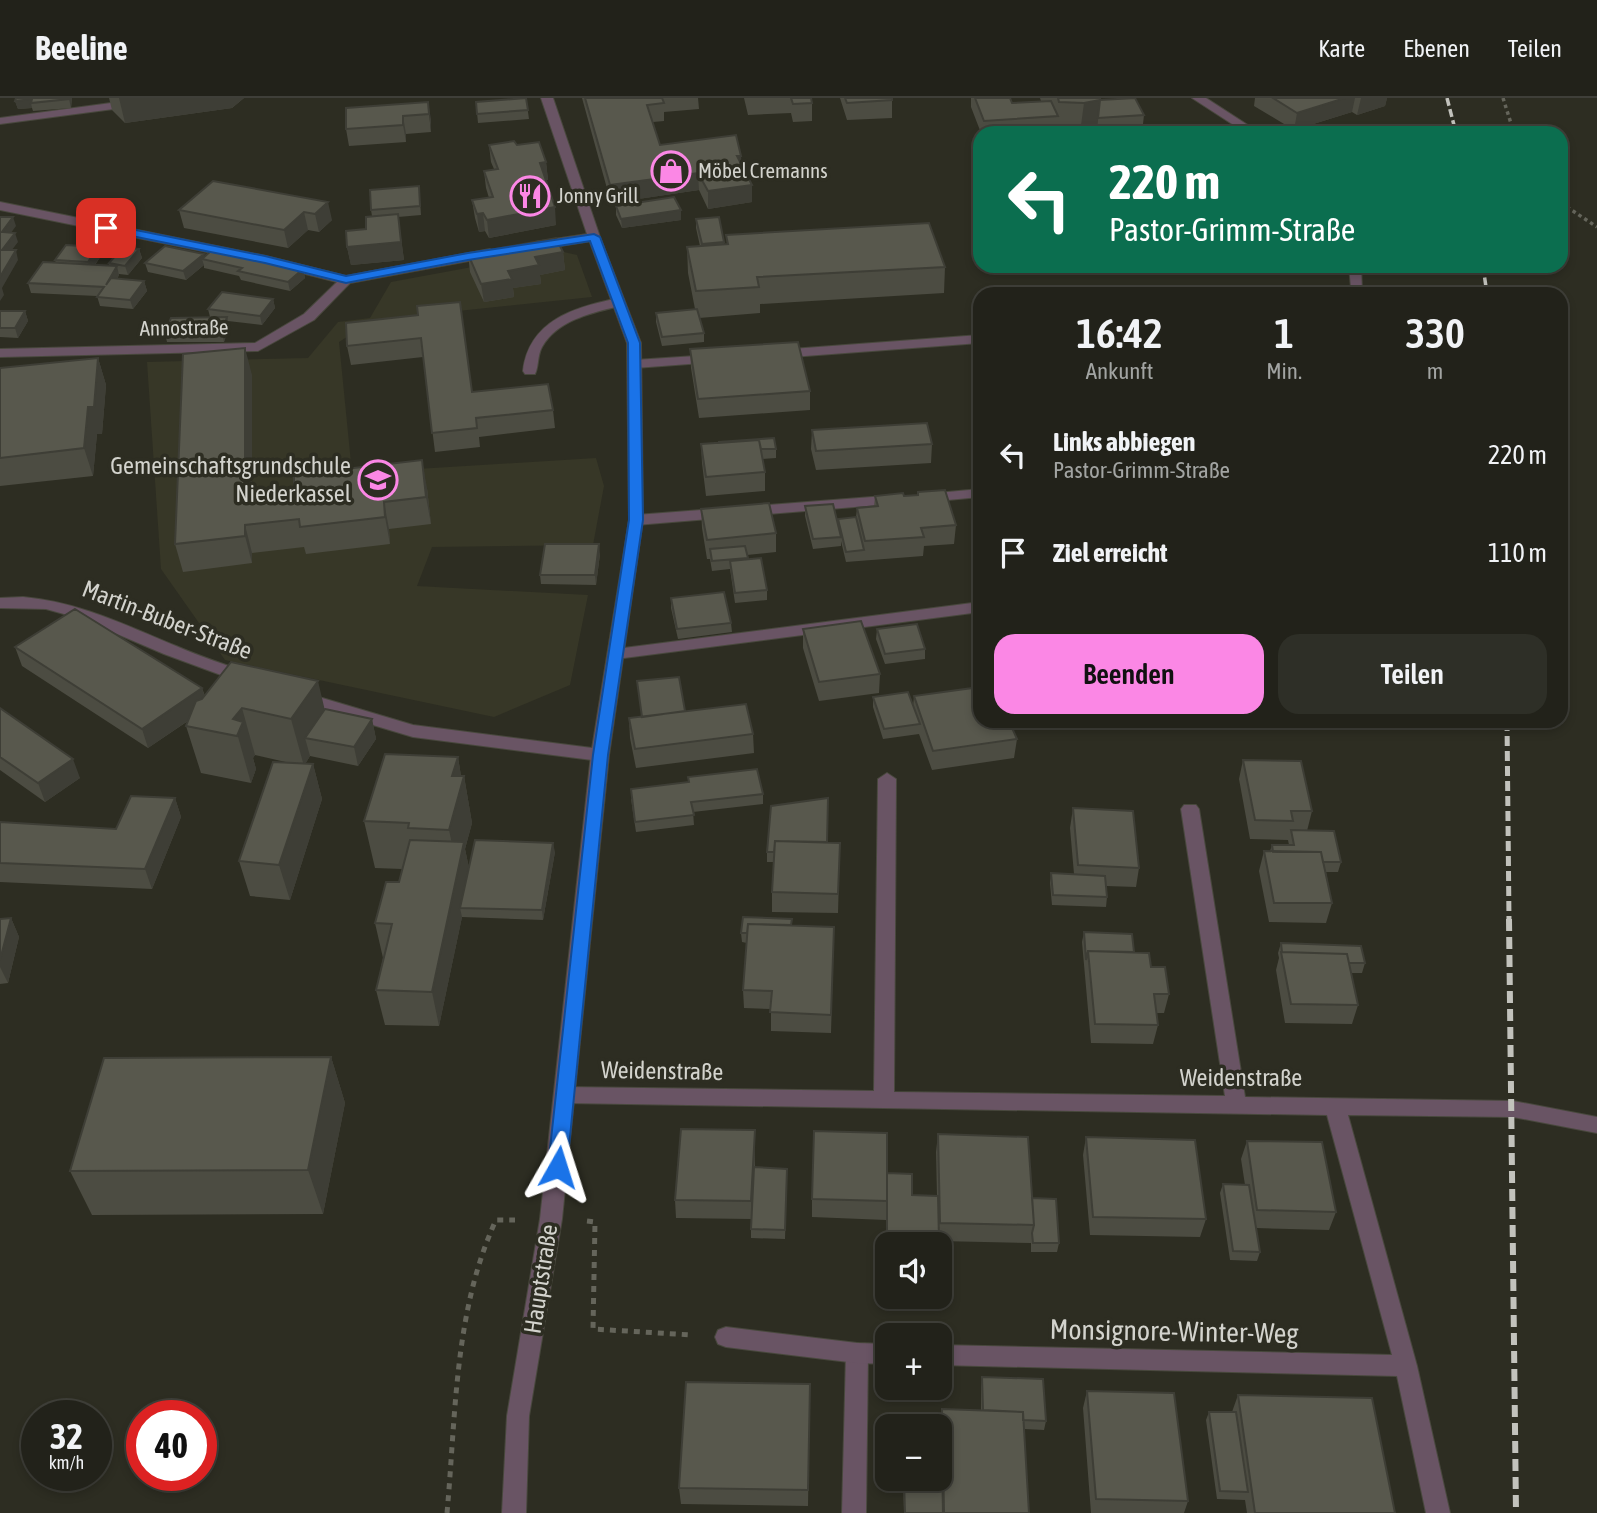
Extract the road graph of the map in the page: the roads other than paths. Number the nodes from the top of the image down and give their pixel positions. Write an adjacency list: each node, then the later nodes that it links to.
1 (174, 98): 4 (street)
2 (547, 98): 7 (street, Hauptstraße)
3 (1198, 98): 5 (street)
4 (0, 121)
5 (1243, 126)
6 (0, 206): 8 (street)
7 (594, 237): 8 (street); 9 (street, Hauptstraße)
8 (346, 280): 11 (street, Annostraße)
9 (618, 302): 14 (street, Hauptstraße); 15 (street)
10 (973, 340): 12 (street)
11 (0, 353)
12 (759, 355)
13 (731, 357): 14 (street)
14 (635, 364): 17 (street, Hauptstraße)
15 (530, 371)
16 (973, 494): 17 (street)
17 (636, 520): 20 (street, Hauptstraße)
18 (0, 603): 21 (street, Martin-Buber-Straße)
19 (973, 608): 20 (street)
20 (616, 654): 23 (street, Hauptstraße)
21 (264, 685)
22 (289, 694): 23 (street)
23 (600, 755): 26 (street, Hauptstraße)
24 (887, 779): 27 (street)
25 (1190, 809): 28 (street)
26 (565, 1095): 27 (street, Weidenstraße); 36 (street, Hauptstraße)
27 (884, 1101): 28 (street, Weidenstraße)
28 (1236, 1105): 29 (street, Weidenstraße)
29 (1335, 1105): 30 (street, Weidenstraße); 35 (street)
30 (1597, 1125)
31 (726, 1337): 32 (street)
32 (857, 1353): 33 (street); 37 (street)
33 (875, 1354)
34 (952, 1355): 35 (street, Monsignore-Winter-Weg)
35 (1406, 1366): 38 (street)
36 (514, 1513)
37 (854, 1513)
38 (1437, 1513)

